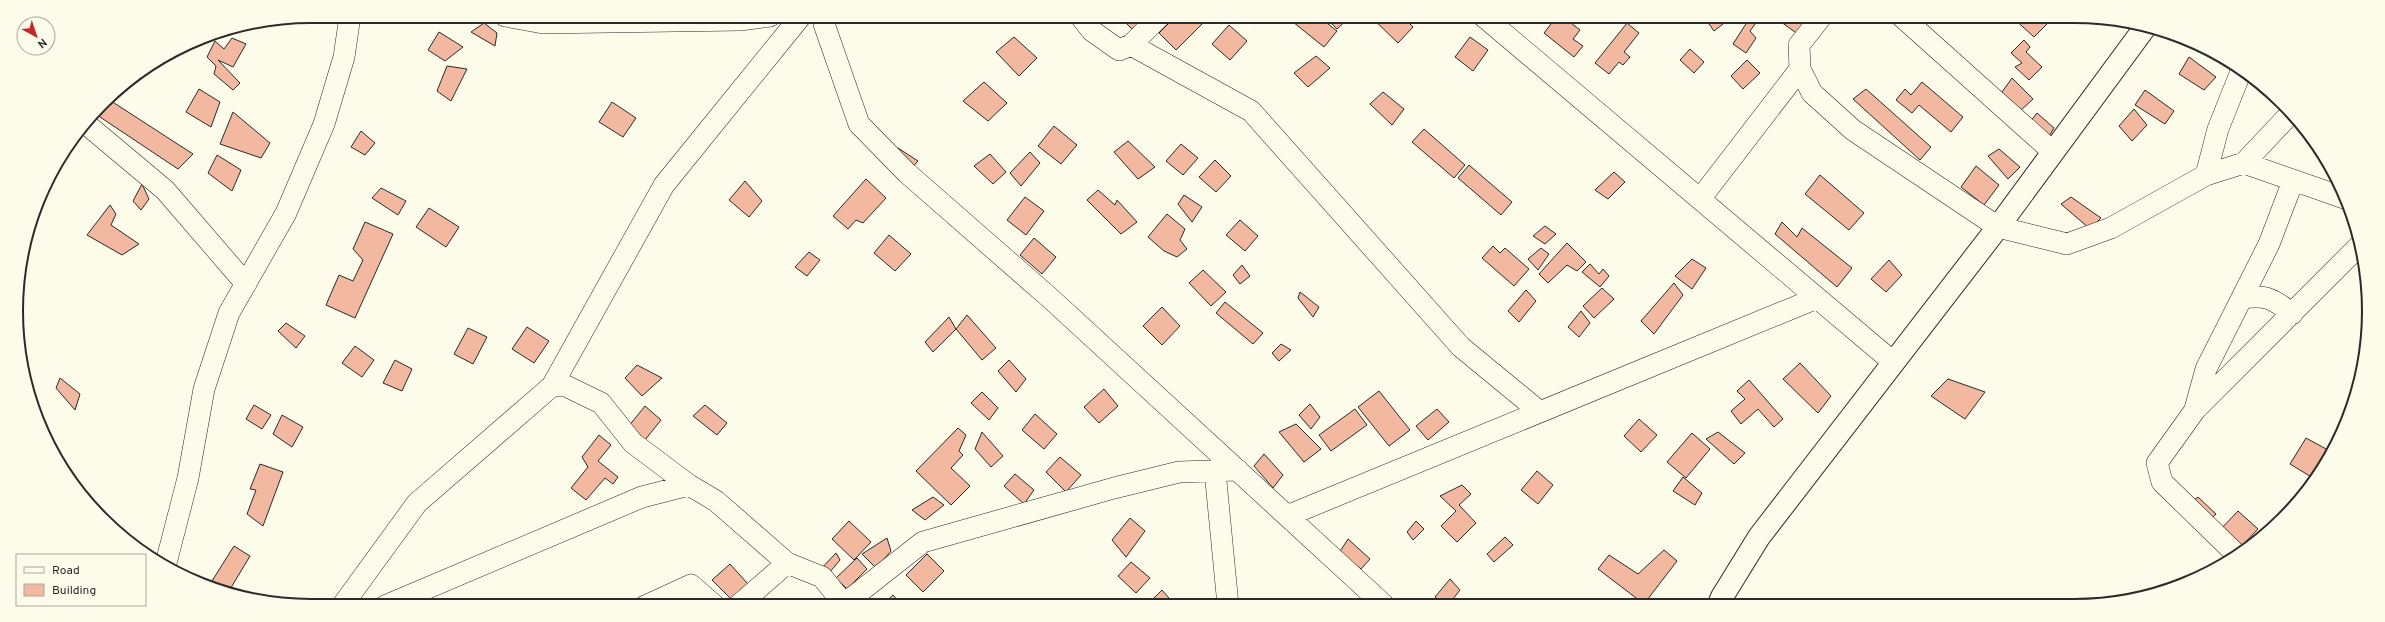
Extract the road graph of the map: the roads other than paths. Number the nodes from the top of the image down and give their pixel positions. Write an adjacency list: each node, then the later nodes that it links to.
1 (349, 23): 25 (street)
2 (543, 23): 3 (street)
3 (637, 23)
4 (795, 23): 30 (street)
5 (824, 23): 33 (street)
6 (1086, 23): 12 (street)
7 (1153, 23): 12 (street)
8 (1491, 23): 22 (street)
9 (1816, 23): 13 (street)
10 (1909, 23): 17 (street)
11 (2142, 32): 17 (main road)
12 (1131, 45): 32 (street)
13 (1800, 69): 22 (street); 23 (street)
14 (2239, 76): 19 (street)
15 (2288, 117): 18 (street)
16 (90, 127): 25 (street)
17 (2053, 152): 23 (main road)
18 (2244, 163): 19 (street); 20 (street)
19 (2206, 175): 23 (street)
20 (2293, 181): 21 (street); 27 (street)
21 (2338, 196)
22 (1700, 199): 26 (street)
23 (1998, 227): 29 (main road)
24 (2355, 249): 28 (street)
25 (246, 284): 38 (street)
26 (1817, 298): 29 (street); 32 (street)
27 (2242, 298): 28 (street); 31 (street)
28 (2292, 314): 31 (street)
29 (1893, 362): 49 (main road)
30 (552, 386): 35 (street); 40 (street)
31 (2195, 410): 37 (street)
32 (1540, 412): 36 (street)
33 (1238, 470): 34 (street); 36 (street)
34 (1214, 471): 46 (street); 47 (street)
35 (689, 485): 39 (street); 41 (street)
36 (1287, 516): 48 (street)
37 (2233, 551)
38 (167, 560)
39 (787, 563): 44 (street); 45 (street)
40 (347, 599)
41 (402, 599)
42 (660, 599): 43 (street)
43 (707, 599)
44 (745, 599)
45 (840, 599)
46 (850, 599)
47 (1227, 599)
48 (1378, 599)
49 (1721, 599)

